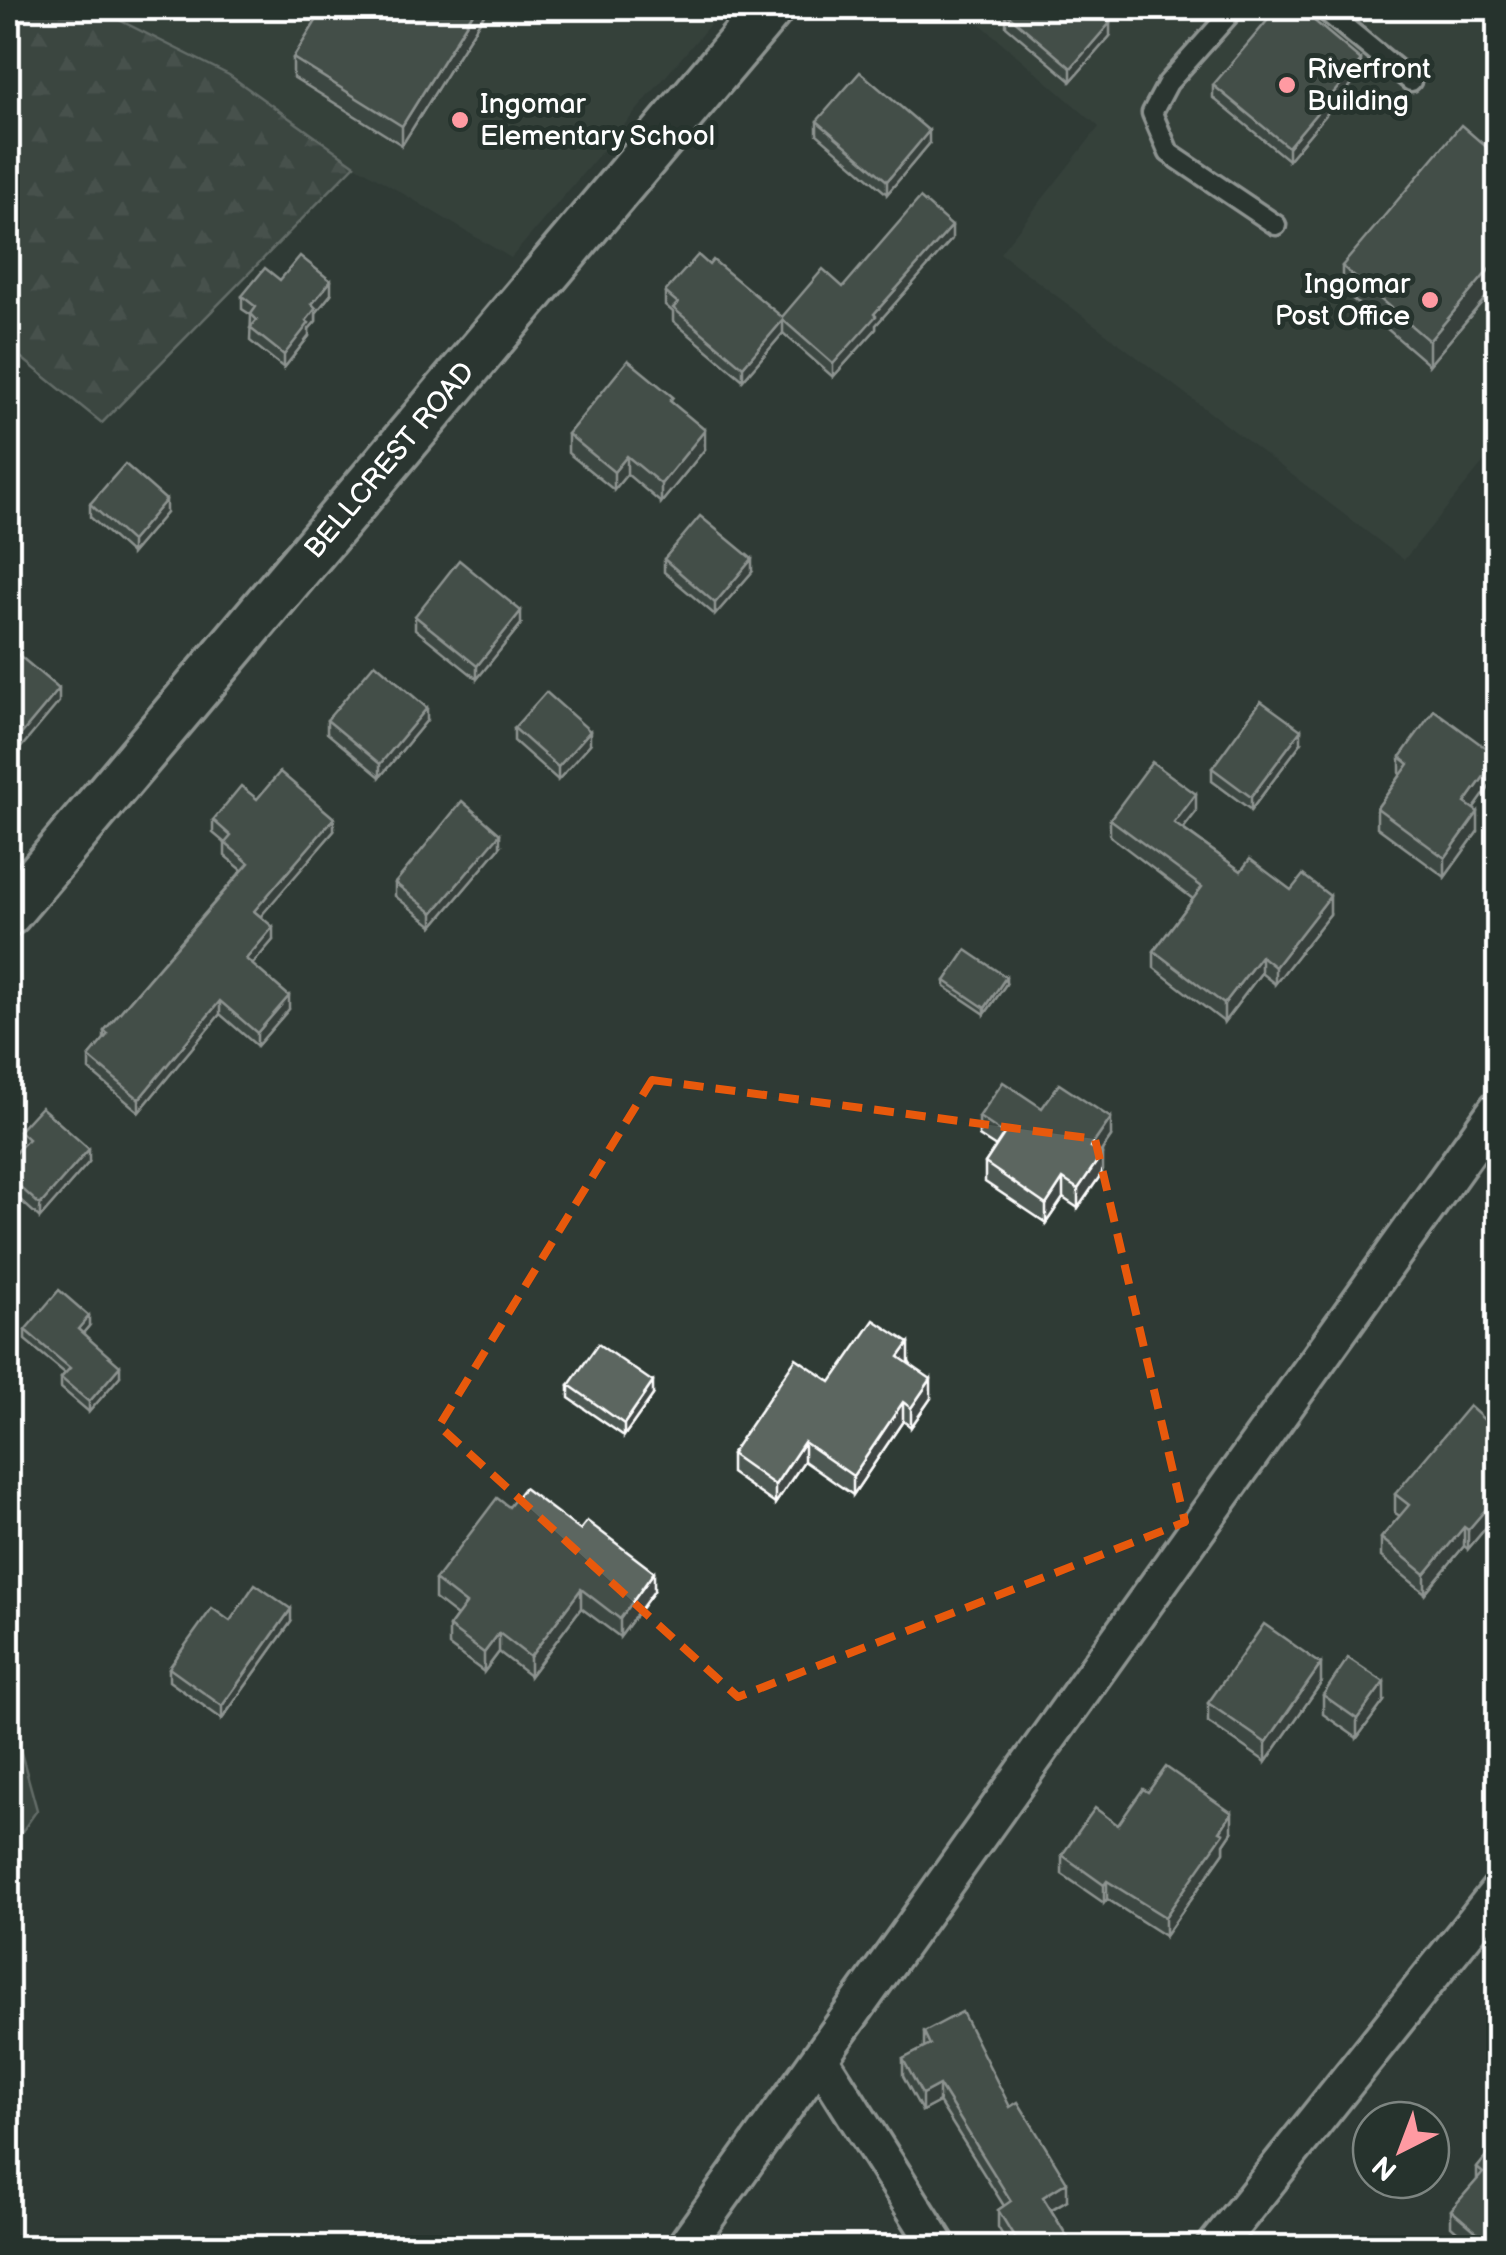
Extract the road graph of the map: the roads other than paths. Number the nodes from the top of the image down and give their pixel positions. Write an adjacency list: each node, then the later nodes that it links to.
1 (770, 8): 6 (street, BELLCREST ROAD)
2 (1234, 8): 5 (lane)
3 (1322, 8): 4 (lane)
4 (1411, 82)
5 (1276, 225)
6 (8, 913)
7 (1498, 1108): 9 (street)
8 (1498, 1892): 12 (street)
9 (820, 2059): 10 (street); 11 (street)
10 (684, 2248)
11 (938, 2248)
12 (1214, 2248)

